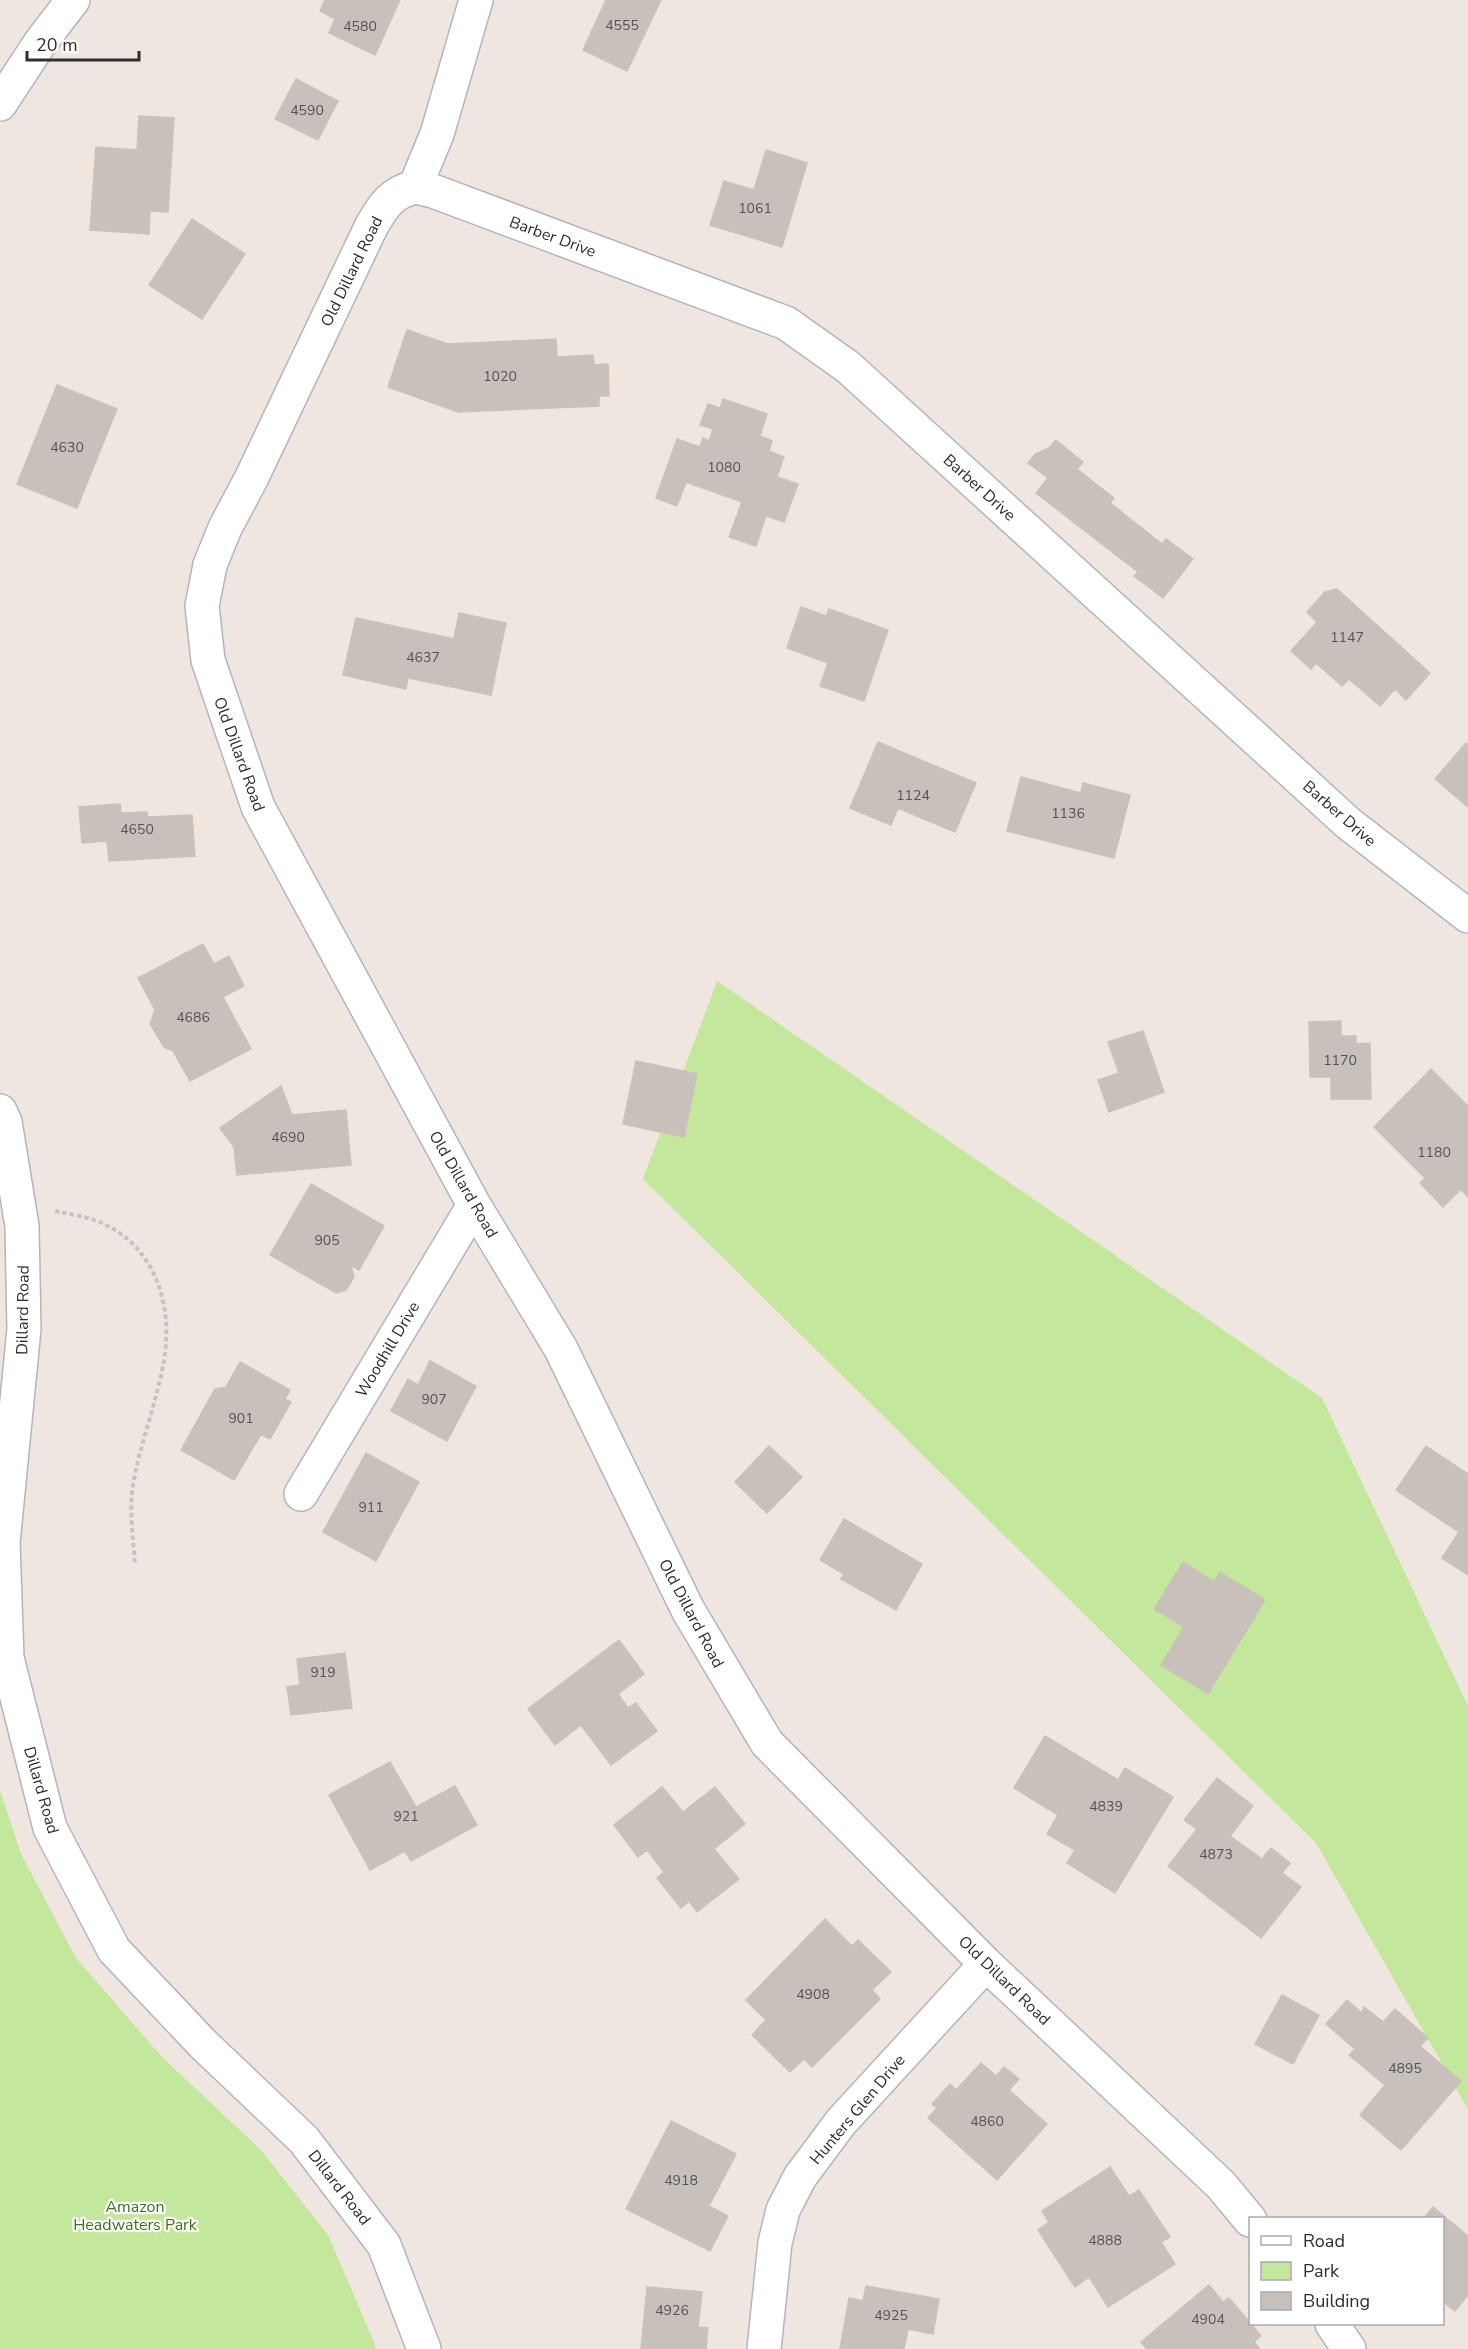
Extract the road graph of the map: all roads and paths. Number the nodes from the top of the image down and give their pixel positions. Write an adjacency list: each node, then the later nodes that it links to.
1 (73, 0): 3 (street)
2 (476, 0): 4 (street)
3 (0, 104)
4 (415, 187): 5 (street, Barber Drive); 8 (street, Old Dillard Road)
5 (1468, 916)
6 (0, 1111): 7 (street, Dillard Road)
7 (19, 1204): 10 (path); 14 (street, Dillard Road)
8 (474, 1204): 9 (street, Woodhill Drive); 11 (street, Old Dillard Road)
9 (301, 1494)
10 (135, 1563)
11 (986, 1964): 12 (street, Old Dillard Road); 15 (street, Hunters Glen Drive)
12 (1249, 2218)
13 (1333, 2325): 16 (street)
14 (424, 2349)
15 (764, 2349)
16 (1349, 2349)

